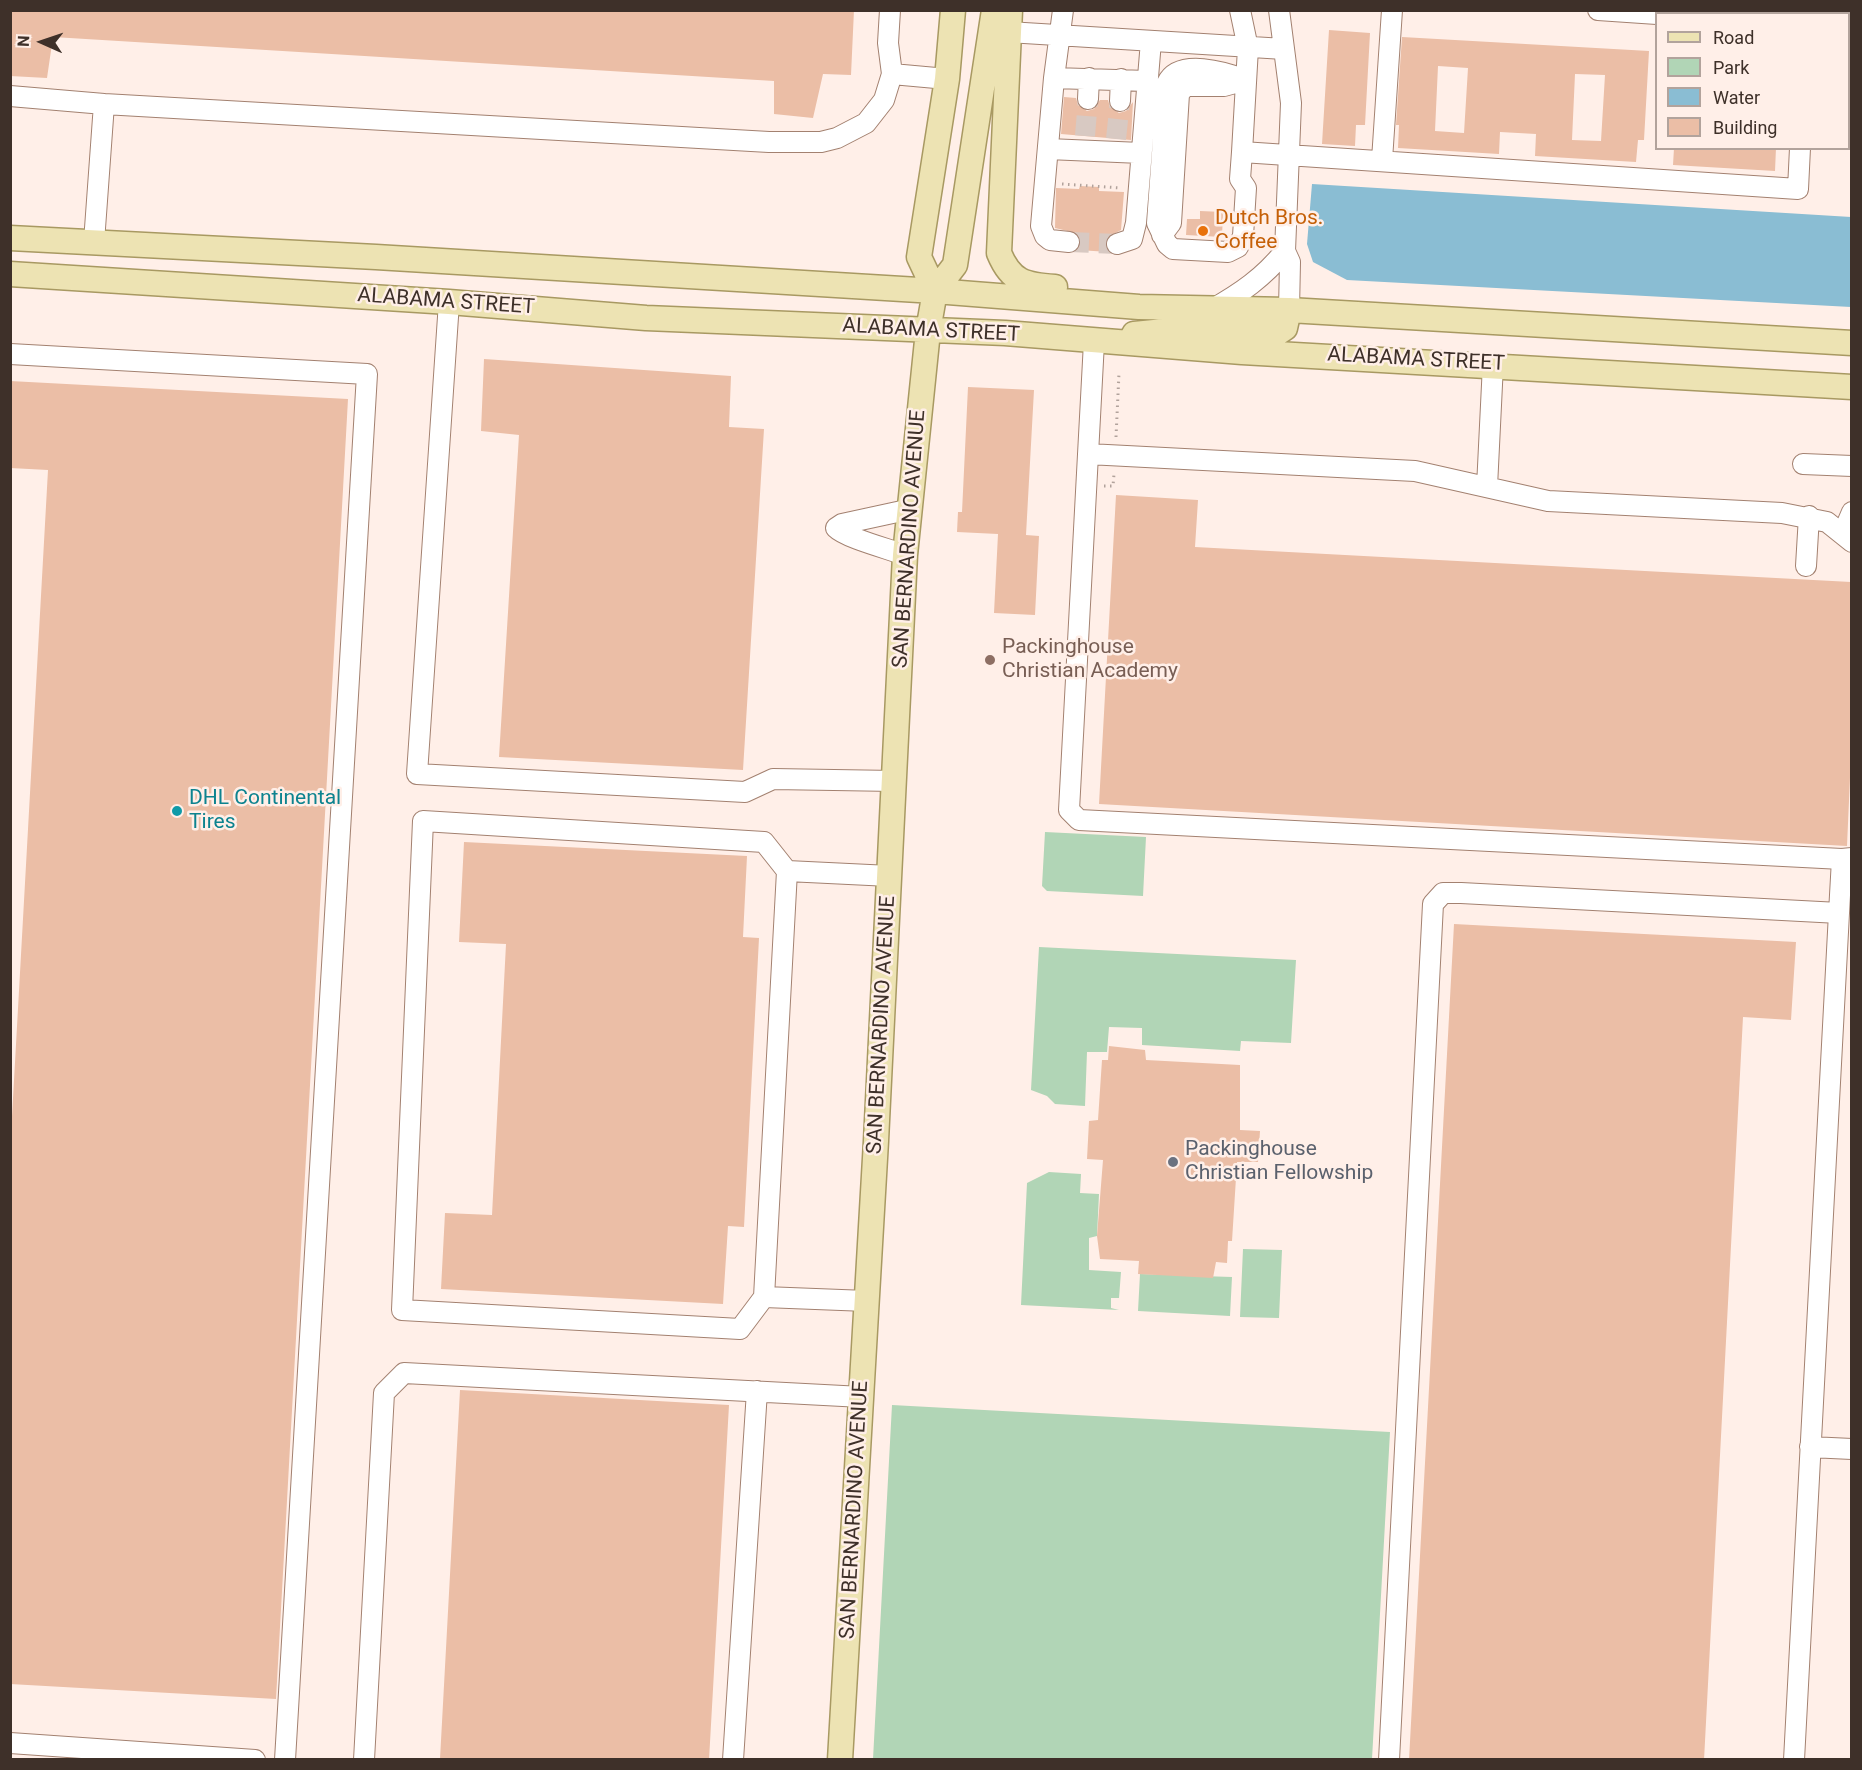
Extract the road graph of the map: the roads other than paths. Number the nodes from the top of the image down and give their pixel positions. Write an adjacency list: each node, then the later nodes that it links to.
1 (890, 10): 15 (lane)
2 (953, 10): 18 (main road)
3 (994, 10): 38 (main road, SAN BERNARDINO AVENUE)
4 (1063, 10): 11 (lane)
5 (1240, 10): 13 (lane)
6 (1279, 10): 14 (lane)
7 (1392, 10): 31 (lane)
8 (1598, 10): 9 (lane)
9 (1646, 12)
10 (1009, 21): 11 (lane); 40 (main road)
11 (1061, 35): 12 (lane); 16 (lane)
12 (1151, 40): 13 (lane); 21 (lane)
13 (1248, 48): 14 (lane); 20 (lane)
14 (1284, 50): 30 (lane)
15 (892, 74): 18 (lane); 25 (lane)
16 (1054, 78): 17 (lane); 26 (lane)
17 (1089, 78): 19 (lane); 23 (lane)
18 (946, 79): 38 (main road)
19 (1121, 80): 21 (lane); 24 (lane)
20 (1246, 80): 28 (lane); 28 (lane)
21 (1147, 81): 29 (lane)
22 (10, 96): 25 (lane)
23 (1088, 99)
24 (1120, 101)
25 (104, 104): 33 (lane)
26 (1048, 149): 29 (lane); 34 (lane)
27 (1800, 150): 31 (lane)
28 (1242, 152): 30 (lane)
29 (1141, 153): 35 (lane)
30 (1291, 155): 31 (lane); 36 (lane)
31 (1382, 160)
32 (10, 238): 33 (main road, ALABAMA STREET)
33 (94, 242): 38 (main road, ALABAMA STREET)
34 (1069, 242)
35 (1117, 244)
36 (1285, 251): 41 (lane); 42 (lane)
37 (10, 274): 39 (main road, ALABAMA STREET)
38 (935, 291): 40 (main road, ALABAMA STREET); 43 (main road, SAN BERNARDINO AVENUE)
39 (449, 302): 43 (main road, ALABAMA STREET); 59 (lane)
40 (1139, 307): 41 (main road, ALABAMA STREET)
41 (1211, 310): 42 (main road, ALABAMA STREET)
42 (1288, 310): 44 (main road); 45 (main road, ALABAMA STREET)
43 (928, 330): 44 (main road, ALABAMA STREET); 53 (main road, SAN BERNARDINO AVENUE)
44 (1094, 342): 47 (main road, ALABAMA STREET); 49 (lane)
45 (1851, 343)
46 (10, 354): 72 (lane)
47 (1493, 364): 48 (main road, ALABAMA STREET); 52 (lane)
48 (1851, 387)
49 (1088, 454): 52 (lane); 60 (lane)
50 (1803, 464): 51 (lane)
51 (1851, 466)
52 (1487, 487): 55 (lane)
53 (911, 509): 57 (main road, SAN BERNARDINO AVENUE); 57 (lane)
54 (1851, 512): 56 (lane)
55 (1809, 516): 56 (lane); 58 (lane)
56 (1847, 538)
57 (905, 555): 59 (main road, SAN BERNARDINO AVENUE)
58 (1806, 566)
59 (895, 781): 62 (main road, SAN BERNARDINO AVENUE)
60 (1846, 859): 63 (lane)
61 (787, 871): 62 (lane); 64 (lane); 64 (lane)
62 (890, 876): 65 (main road, SAN BERNARDINO AVENUE)
63 (1839, 913): 68 (lane); 76 (lane)
64 (764, 1297): 65 (lane)
65 (867, 1301): 67 (main road, SAN BERNARDINO AVENUE)
66 (757, 1391): 67 (lane); 73 (lane); 74 (lane)
67 (862, 1397): 75 (main road, SAN BERNARDINO AVENUE)
68 (1810, 1447): 69 (lane); 77 (lane)
69 (1851, 1449)
70 (10, 1743): 71 (lane)
71 (255, 1760)
72 (285, 1760)
73 (364, 1760)
74 (733, 1760)
75 (840, 1760)
76 (1389, 1760)
77 (1794, 1760)

